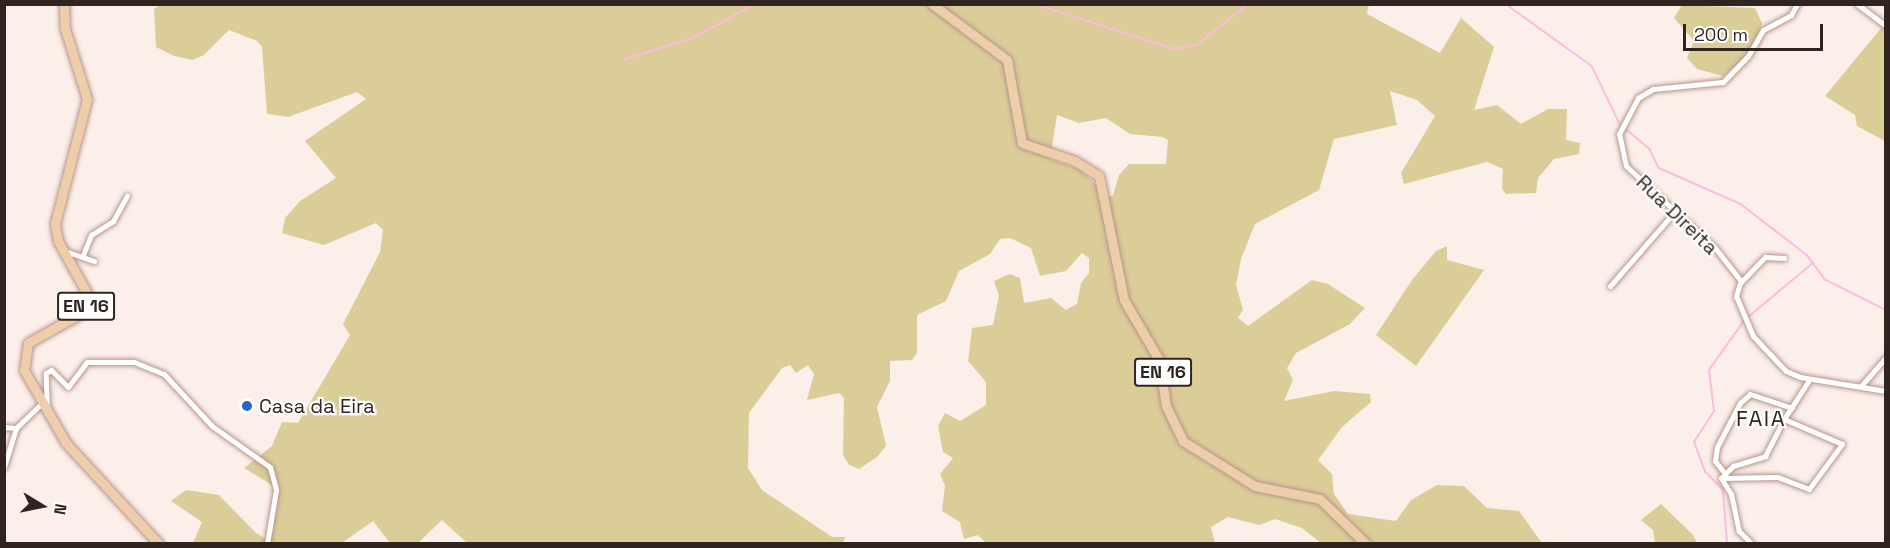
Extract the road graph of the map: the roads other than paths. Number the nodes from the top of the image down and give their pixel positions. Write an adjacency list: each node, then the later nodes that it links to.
1 (64, 4): 8 (main road, EN 16)
2 (932, 4): 27 (main road, EN 16)
3 (1797, 4): 7 (street, Rua Direita)
4 (1857, 4): 5 (street)
5 (1886, 26)
6 (126, 196): 9 (street)
7 (1676, 210): 12 (street, Rua Direita); 13 (street)
8 (62, 250): 9 (street); 18 (main road, EN 16)
9 (83, 255): 11 (street)
10 (1784, 258): 12 (street)
11 (94, 261)
12 (1741, 281): 15 (street)
13 (1610, 286)
14 (1886, 357): 16 (street)
15 (1809, 381): 16 (street); 19 (street)
16 (1861, 386): 17 (street)
17 (1886, 391)
18 (44, 408): 22 (street); 25 (main road, EN 16); 26 (street)
19 (1792, 408): 20 (street); 24 (street)
20 (1784, 419): 24 (street); 24 (street)
21 (4, 427): 22 (street)
22 (16, 428): 23 (street)
23 (4, 467)
24 (1722, 475): 28 (street)
25 (159, 543)
26 (267, 543)
27 (1366, 543)
28 (1752, 543)

